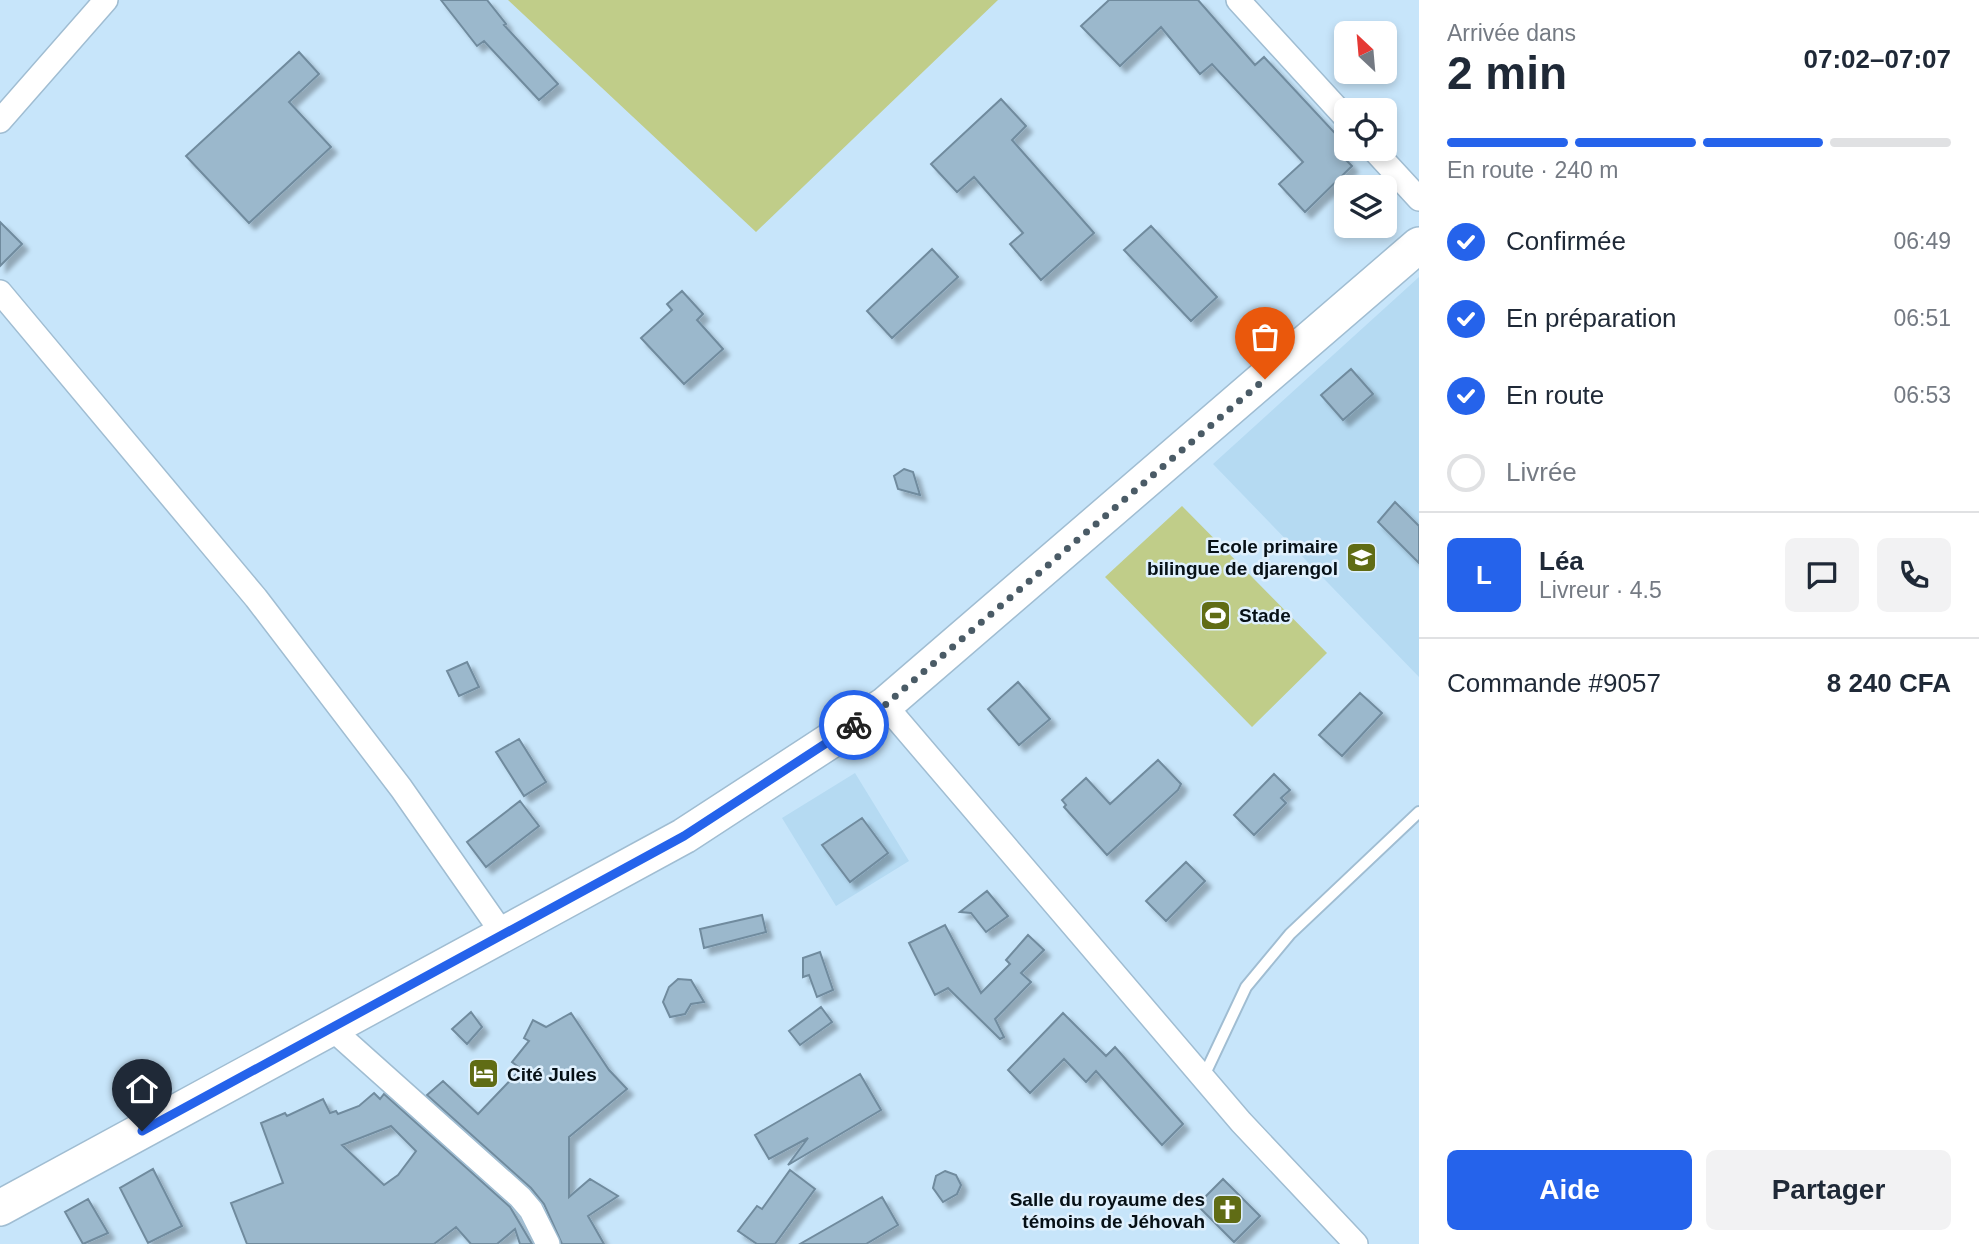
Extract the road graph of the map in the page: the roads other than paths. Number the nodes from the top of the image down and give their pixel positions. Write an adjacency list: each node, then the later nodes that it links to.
1 (106, 0): 4 (street)
2 (1238, 0): 3 (street)
3 (1334, 105)
4 (0, 121)
5 (1384, 161): 6 (street)
6 (1419, 199)
7 (1419, 245): 9 (main road)
8 (0, 292): 11 (street)
9 (885, 705): 11 (main road); 13 (street)
10 (1419, 812): 13 (lane)
11 (503, 934): 12 (main road)
12 (331, 1028): 14 (main road); 15 (street)
13 (1203, 1079): 16 (street)
14 (0, 1208)
15 (548, 1244)
16 (1356, 1244)

